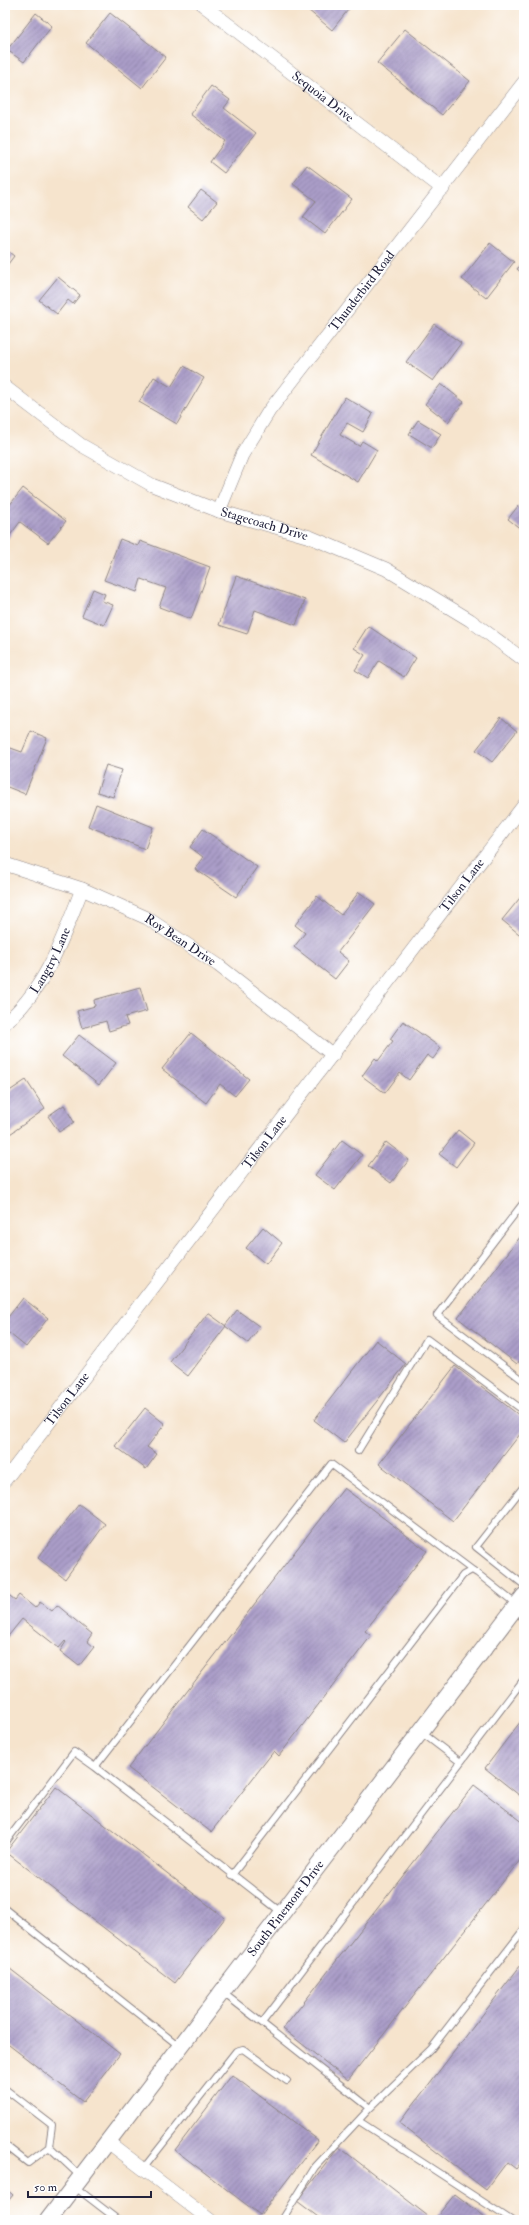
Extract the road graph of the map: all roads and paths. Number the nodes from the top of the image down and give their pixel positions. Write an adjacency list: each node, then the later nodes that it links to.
1 (203, 5): 3 (street, Sequoia Drive)
2 (524, 82): 3 (street, Thunderbird Road)
3 (442, 189): 5 (street, Thunderbird Road)
4 (5, 387): 5 (street, Stagecoach Drive)
5 (219, 511): 6 (street, Stagecoach Drive)
6 (524, 660)
7 (524, 805): 11 (street, Tilson Lane)
8 (5, 864): 9 (street, Roy Bean Drive)
9 (82, 889): 10 (street, Langtry Lane); 11 (street, Roy Bean Drive)
10 (5, 1023)
11 (333, 1055): 16 (street, Tilson Lane)
12 (524, 1202): 13 (lane)
13 (524, 1381)
14 (524, 1412): 15 (lane)
15 (358, 1452)
16 (5, 1480)
17 (524, 1486): 19 (lane)
18 (472, 1570): 20 (lane); 24 (lane); 26 (lane)
19 (524, 1584)
20 (521, 1600): 22 (street, South Pinemont Drive)
21 (524, 1678): 23 (lane)
22 (421, 1732): 23 (lane); 28 (street, South Pinemont Drive)
23 (459, 1761): 31 (lane)
24 (95, 1767): 25 (lane); 26 (lane)
25 (5, 1843)
26 (232, 1875): 28 (lane)
27 (5, 1909): 32 (lane)
28 (281, 1912): 30 (street, South Pinemont Drive)
29 (524, 1929): 35 (lane)
30 (221, 1992): 31 (lane); 32 (street, South Pinemont Drive)
31 (262, 2022): 35 (lane)
32 (179, 2046): 37 (street, South Pinemont Drive)
33 (287, 2081): 40 (lane)
34 (5, 2089): 39 (lane)
35 (370, 2108): 36 (lane)
36 (359, 2121): 45 (lane); 46 (lane)
37 (108, 2142): 40 (street); 41 (street, South Pinemont Drive)
38 (5, 2145): 39 (lane)
39 (49, 2147): 41 (lane)
40 (143, 2169): 44 (street)
41 (78, 2182): 42 (street, South Pinemont Drive); 43 (lane)
42 (48, 2220)
43 (118, 2220)
44 (210, 2220)
45 (282, 2220)
46 (511, 2220)

